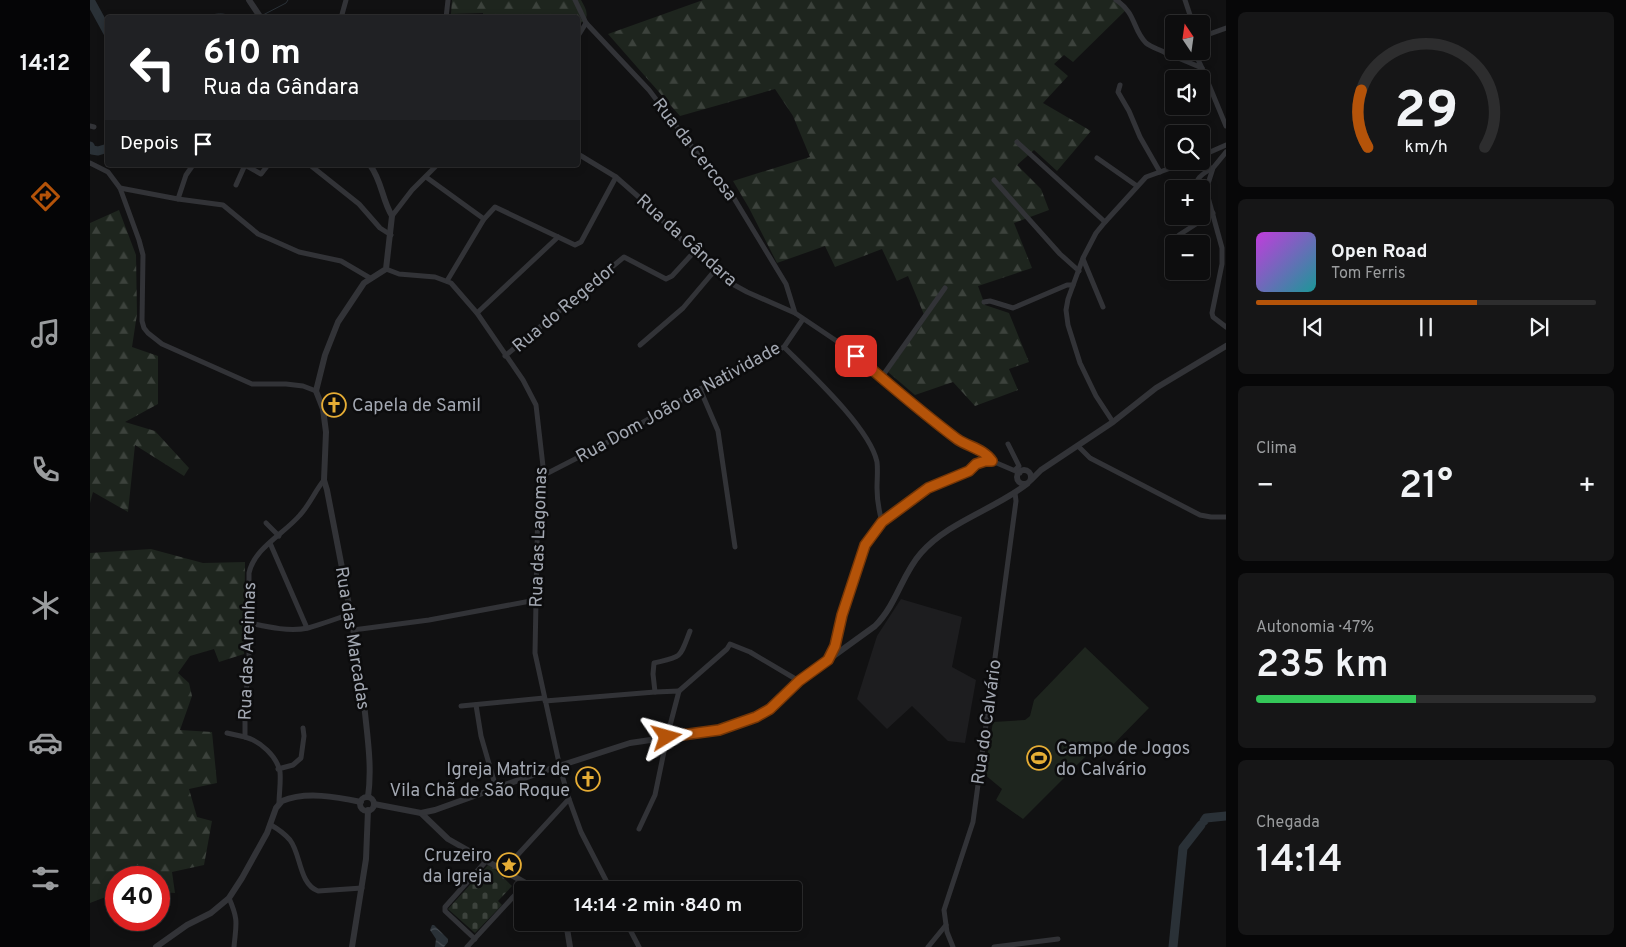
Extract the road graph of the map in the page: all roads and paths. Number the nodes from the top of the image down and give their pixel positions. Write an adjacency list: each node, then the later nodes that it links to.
1 (249, 0): 7 (street)
2 (346, 0): 8 (street)
3 (448, 0): 9 (street)
4 (575, 0): 11 (street, Rua da Cercosa)
5 (1116, 0): 16 (street)
6 (1185, 0): 10 (street)
7 (259, 15)
8 (342, 15)
9 (446, 15)
10 (1190, 15)
11 (586, 23): 12 (street); 14 (street); 65 (street, Rua da Cercosa)
12 (580, 24)
13 (1226, 28): 15 (street)
14 (580, 33)
15 (1210, 34)
16 (1164, 52): 18 (street)
17 (1198, 60): 18 (street)
18 (1202, 68): 20 (street)
19 (1120, 85): 37 (street)
20 (1226, 126)
21 (1017, 142): 49 (street)
22 (1226, 145): 23 (street)
23 (1210, 152)
24 (1226, 152): 35 (street)
25 (580, 155): 39 (street, Rua da Gândara)
26 (1097, 158): 43 (street)
27 (90, 162): 44 (street)
28 (191, 167): 45 (street)
29 (244, 167): 42 (street)
30 (249, 167): 31 (street)
31 (266, 167)
32 (313, 167): 51 (street)
33 (371, 167): 47 (street)
34 (435, 167): 38 (street)
35 (1213, 168): 41 (street); 46 (street)
36 (1165, 170): 37 (street)
37 (1160, 172): 43 (street)
38 (426, 177): 47 (street); 48 (street)
39 (616, 177): 52 (street); 53 (street, Rua da Gândara)
40 (994, 180): 57 (street)
41 (1197, 180)
42 (236, 185)
43 (1137, 186): 49 (street)
44 (120, 188): 45 (street); 74 (street)
45 (178, 199): 58 (street)
46 (1213, 213): 50 (street); 67 (street)
47 (392, 216): 51 (street)
48 (484, 219): 52 (street); 59 (street)
49 (1105, 222): 54 (street)
50 (1179, 235)
51 (390, 236): 56 (street)
52 (558, 237): 64 (street)
53 (694, 252): 55 (street, Rua da Gândara); 71 (street, Rua do Regedor)
54 (1083, 258): 57 (street); 63 (street)
55 (716, 269): 65 (street, Rua da Gândara); 68 (street)
56 (386, 270): 58 (street); 59 (street)
57 (1078, 271): 60 (street)
58 (370, 278): 74 (street)
59 (447, 281): 64 (street, Rua das Lagomas)
60 (1073, 285): 62 (street); 75 (street)
61 (945, 288): 72 (street)
62 (984, 302)
63 (1103, 306)
64 (477, 313): 71 (street, Rua das Lagomas)
65 (795, 313): 66 (street, Rua da Gândara)
66 (803, 319): 70 (street, Rua Dom João da Natividade); 72 (street, Rua da Gândara)
67 (1226, 327)
68 (640, 345)
69 (1226, 346): 75 (street)
70 (784, 347): 73 (street, Rua Dom João da Natividade); 88 (street)
71 (506, 356): 82 (street, Rua das Lagomas)
72 (881, 378): 78 (street, Rua da Gândara)
73 (700, 389): 82 (street, Rua Dom João da Natividade); 91 (street)
74 (316, 391): 83 (street, Rua das Marcadas)
75 (1113, 422): 77 (street)
76 (1008, 444): 81 (street)
77 (1078, 446): 79 (street); 86 (street)
78 (992, 461): 81 (street, Rua da Gândara); 88 (street)
79 (1042, 470): 80 (street); 84 (street)
80 (1029, 472): 81 (street); 84 (street)
81 (1018, 474): 84 (street); 85 (street)
82 (544, 475): 92 (street, Rua das Lagomas)
83 (324, 480): 89 (street, Rua das Areinhas); 93 (street, Rua das Marcadas)
84 (1029, 482): 85 (street)
85 (1015, 493): 98 (street); 131 (street, Rua do Calvário)
86 (1226, 517)
87 (266, 522): 89 (street)
88 (882, 522): 98 (street)
89 (280, 536): 90 (street, Rua das Areinhas)
90 (270, 543): 94 (street, Rua das Areinhas); 95 (street)
91 (735, 547)
92 (536, 600): 96 (street); 102 (street, Rua das Lagomas)
93 (350, 614): 95 (street); 96 (street, Rua das Marcadas)
94 (250, 623): 95 (street); 107 (street, Rua das Areinhas)
95 (307, 628)
96 (353, 630): 112 (street, Rua das Marcadas)
97 (690, 631): 101 (street)
98 (828, 660): 99 (street)
99 (799, 681): 100 (street); 108 (street)
100 (680, 691): 101 (street); 108 (street)
101 (655, 692): 102 (street)
102 (544, 699): 103 (street); 109 (street, Rua das Lagomas)
103 (476, 705): 104 (street); 111 (street)
104 (461, 706)
105 (303, 728): 110 (street)
106 (227, 733): 107 (street)
107 (246, 737): 110 (street, Rua das Areinhas)
108 (667, 737): 109 (street); 122 (street)
109 (560, 765): 111 (street); 113 (street, Rua das Lagomas)
110 (278, 769): 115 (street)
111 (496, 788): 118 (street)
112 (368, 797): 114 (street); 116 (street)
113 (569, 798): 124 (street); 127 (street, Rua das Lagomas)
114 (361, 802): 115 (street); 117 (street)
115 (278, 804): 121 (street)
116 (374, 804): 117 (street); 119 (street)
117 (368, 810): 128 (street)
118 (435, 810): 119 (street); 120 (street)
119 (421, 813): 120 (street)
120 (430, 822): 123 (street)
121 (271, 825): 128 (street); 130 (street)
122 (639, 829)
123 (487, 860): 125 (street); 134 (street)
124 (512, 860): 125 (street); 125 (street)
125 (504, 870): 126 (street)
126 (523, 881)
127 (606, 881)
128 (362, 888): 138 (street)
129 (514, 896): 134 (street)
130 (229, 898): 136 (street); 137 (street)
131 (946, 925): 142 (street); 143 (street, Rua do Calvário)
132 (567, 931): 140 (street)
133 (631, 931): 141 (street)
134 (475, 939): 139 (street)
135 (1058, 940): 144 (street)
136 (156, 947)
137 (234, 947)
138 (352, 947)
139 (467, 947)
140 (570, 947)
141 (639, 947)
142 (928, 947)
143 (953, 947)
144 (994, 947)

